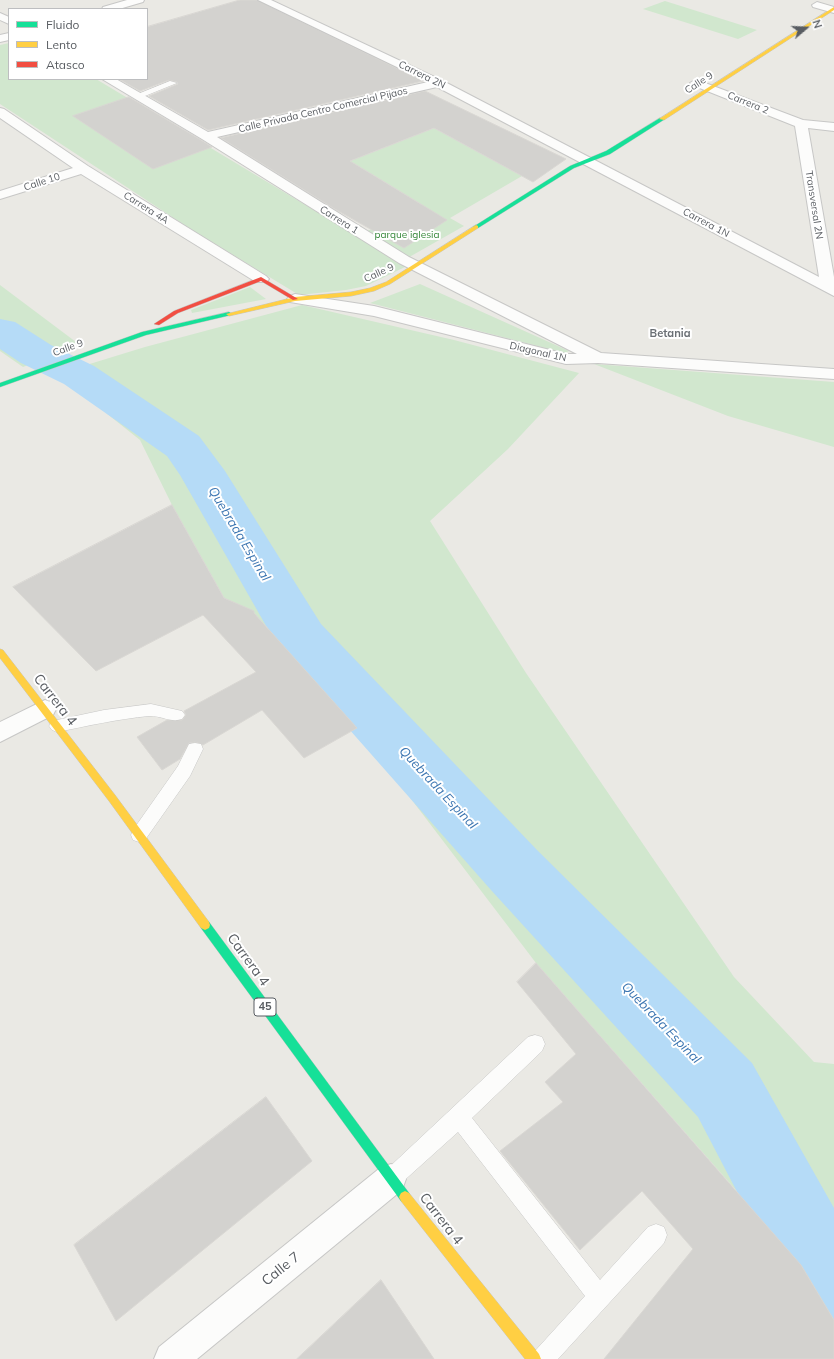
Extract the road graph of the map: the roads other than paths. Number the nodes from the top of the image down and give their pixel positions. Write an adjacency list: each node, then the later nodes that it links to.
1 (139, 0): 4 (street)
2 (263, 0): 8 (street, Carrera 2N)
3 (817, 5): 5 (street)
4 (111, 8)
5 (834, 9): 10 (street, Calle 9)
6 (110, 80): 11 (street, Carrera 1)
7 (173, 83): 11 (lane)
8 (439, 83): 15 (street, Calle Privada Centro Comercial Pijaos); 16 (street, Carrera 2N)
9 (696, 83): 10 (street, Carrera 2)
10 (712, 88): 13 (street, Carrera 2); 16 (street, Calle 9)
11 (137, 96): 15 (street, Carrera 1)
12 (0, 112): 17 (street, Carrera 4A)
13 (801, 124): 14 (street, Carrera 2); 21 (street, Transversal 2N)
14 (834, 127)
15 (206, 136): 19 (street, Carrera 1)
16 (582, 159): 19 (street, Calle 9); 21 (street, Carrera 1N)
17 (83, 169): 18 (street, Calle 10); 20 (street, Carrera 4A)
18 (0, 195)
19 (416, 266): 22 (street, Calle 9); 24 (street, Carrera 1)
20 (260, 279): 22 (street, Carrera 4A); 23 (street, Calle 9)
21 (831, 289)
22 (295, 299): 23 (street, Calle 9); 24 (street, Diagonal 1N)
23 (144, 334): 26 (street, Calle 9)
24 (598, 358): 25 (street, Diagonal 1N)
25 (834, 374)
26 (0, 385)
27 (0, 652): 29 (street, Carrera 4 / 45)
28 (177, 715): 29 (lane)
29 (51, 717): 30 (street); 32 (street, Carrera 4 / 45)
30 (0, 733)
31 (195, 749): 32 (lane)
32 (139, 835): 35 (street, Carrera 4 / 45)
33 (535, 1044): 34 (lane)
34 (459, 1117): 35 (lane); 37 (lane)
35 (391, 1179): 38 (street, Calle 7); 39 (street, Carrera 4 / 45)
36 (656, 1235): 37 (lane)
37 (600, 1297): 40 (lane)
38 (171, 1359)
39 (534, 1359)
40 (543, 1359)

